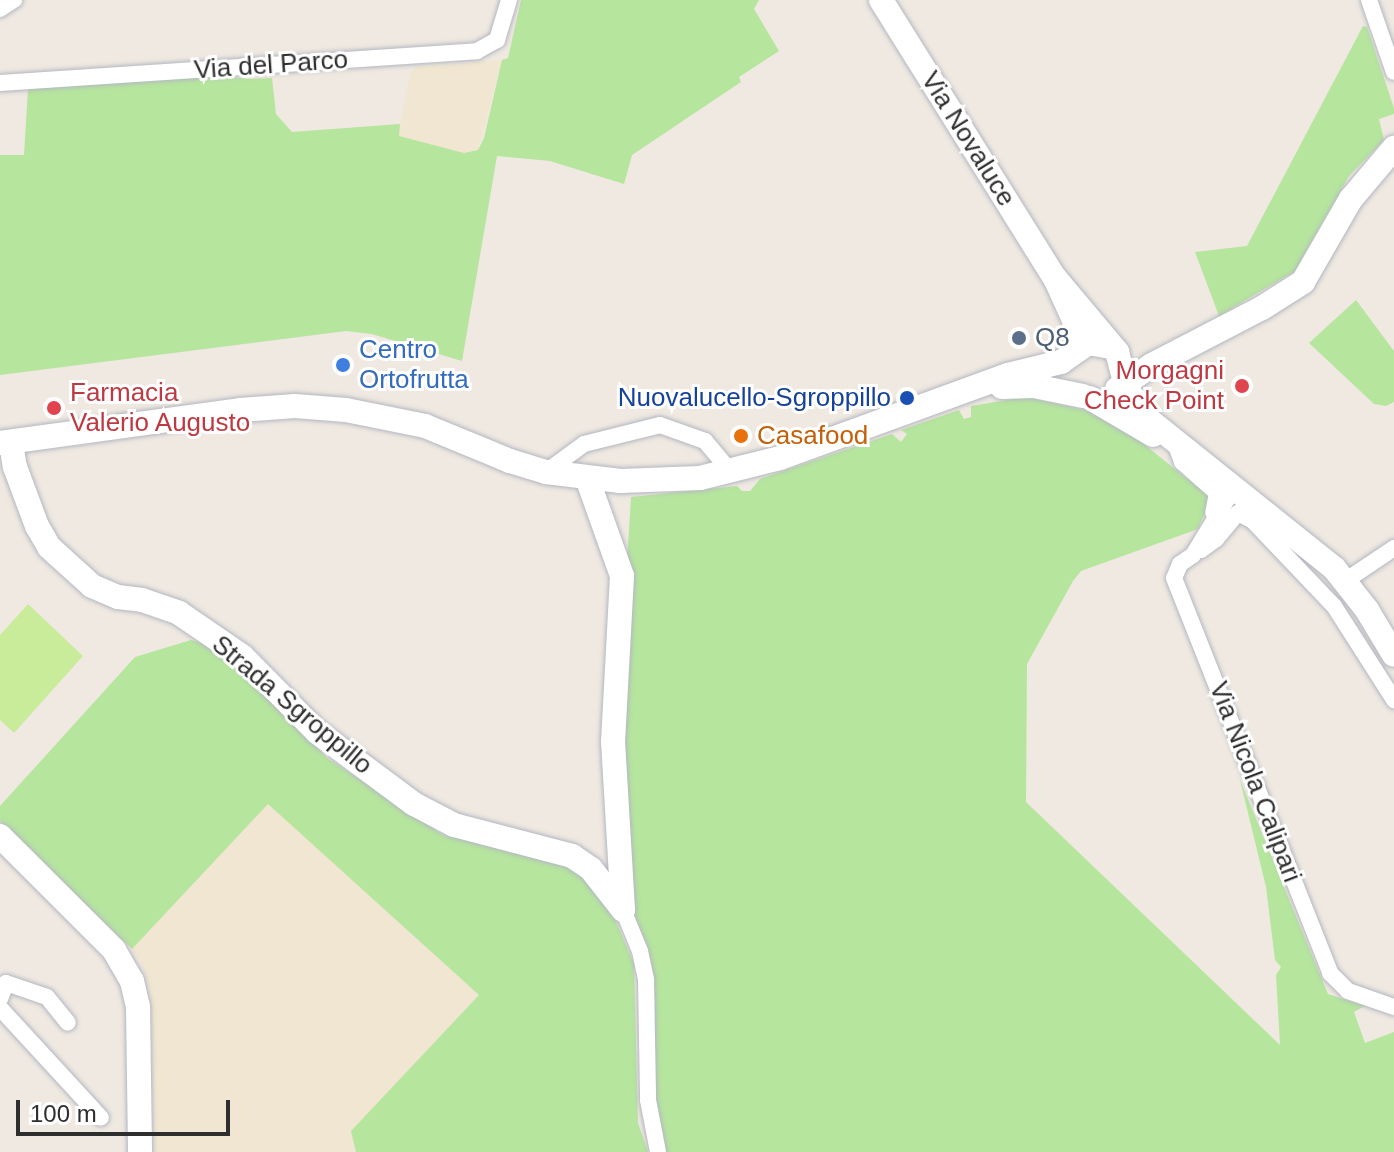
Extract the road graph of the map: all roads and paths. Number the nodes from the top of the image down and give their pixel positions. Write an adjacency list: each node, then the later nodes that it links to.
1 (14, 0): 5 (street)
2 (509, 0): 7 (street, Via del Parco)
3 (881, 0): 9 (main road, Via Novaluce)
4 (1369, 0): 6 (street)
5 (0, 9)
6 (1394, 72)
7 (0, 83)
8 (1394, 148): 10 (main road)
9 (1055, 278): 11 (main road); 12 (main road)
10 (1192, 343): 11 (main road); 13 (main road)
11 (1112, 348): 12 (main road); 14 (main road)
12 (1073, 353): 15 (main road); 16 (main road)
13 (1152, 365): 14 (main road); 17 (main road)
14 (1122, 382): 16 (main road); 17 (main road)
15 (980, 388): 16 (main road); 20 (main road)
16 (1086, 397): 19 (main road)
17 (1149, 420): 19 (main road)
18 (6, 443): 21 (main road); 34 (main road, Strada Sgroppillo)
19 (1189, 456): 23 (main road); 25 (street)
20 (729, 470): 21 (street); 22 (main road)
21 (546, 472): 22 (main road)
22 (587, 478): 34 (main road)
23 (1234, 488): 24 (main road); 25 (street, Via Nicola Calipari)
24 (1256, 515): 27 (street); 28 (main road); 30 (street)
25 (1208, 530): 27 (street, Via Nicola Calipari)
26 (1394, 548): 28 (street)
27 (1193, 555): 36 (street, Via Nicola Calipari)
28 (1345, 581): 29 (main road)
29 (1394, 655)
30 (1394, 700)
31 (0, 836): 33 (main road)
32 (0, 851): 33 (main road)
33 (48, 886): 40 (main road)
34 (623, 910): 41 (street, Strada Sgroppillo)
35 (0, 999): 38 (street)
36 (1394, 1007)
37 (0, 1008): 39 (street)
38 (68, 1023)
39 (101, 1118)
40 (140, 1152)
41 (658, 1152)

